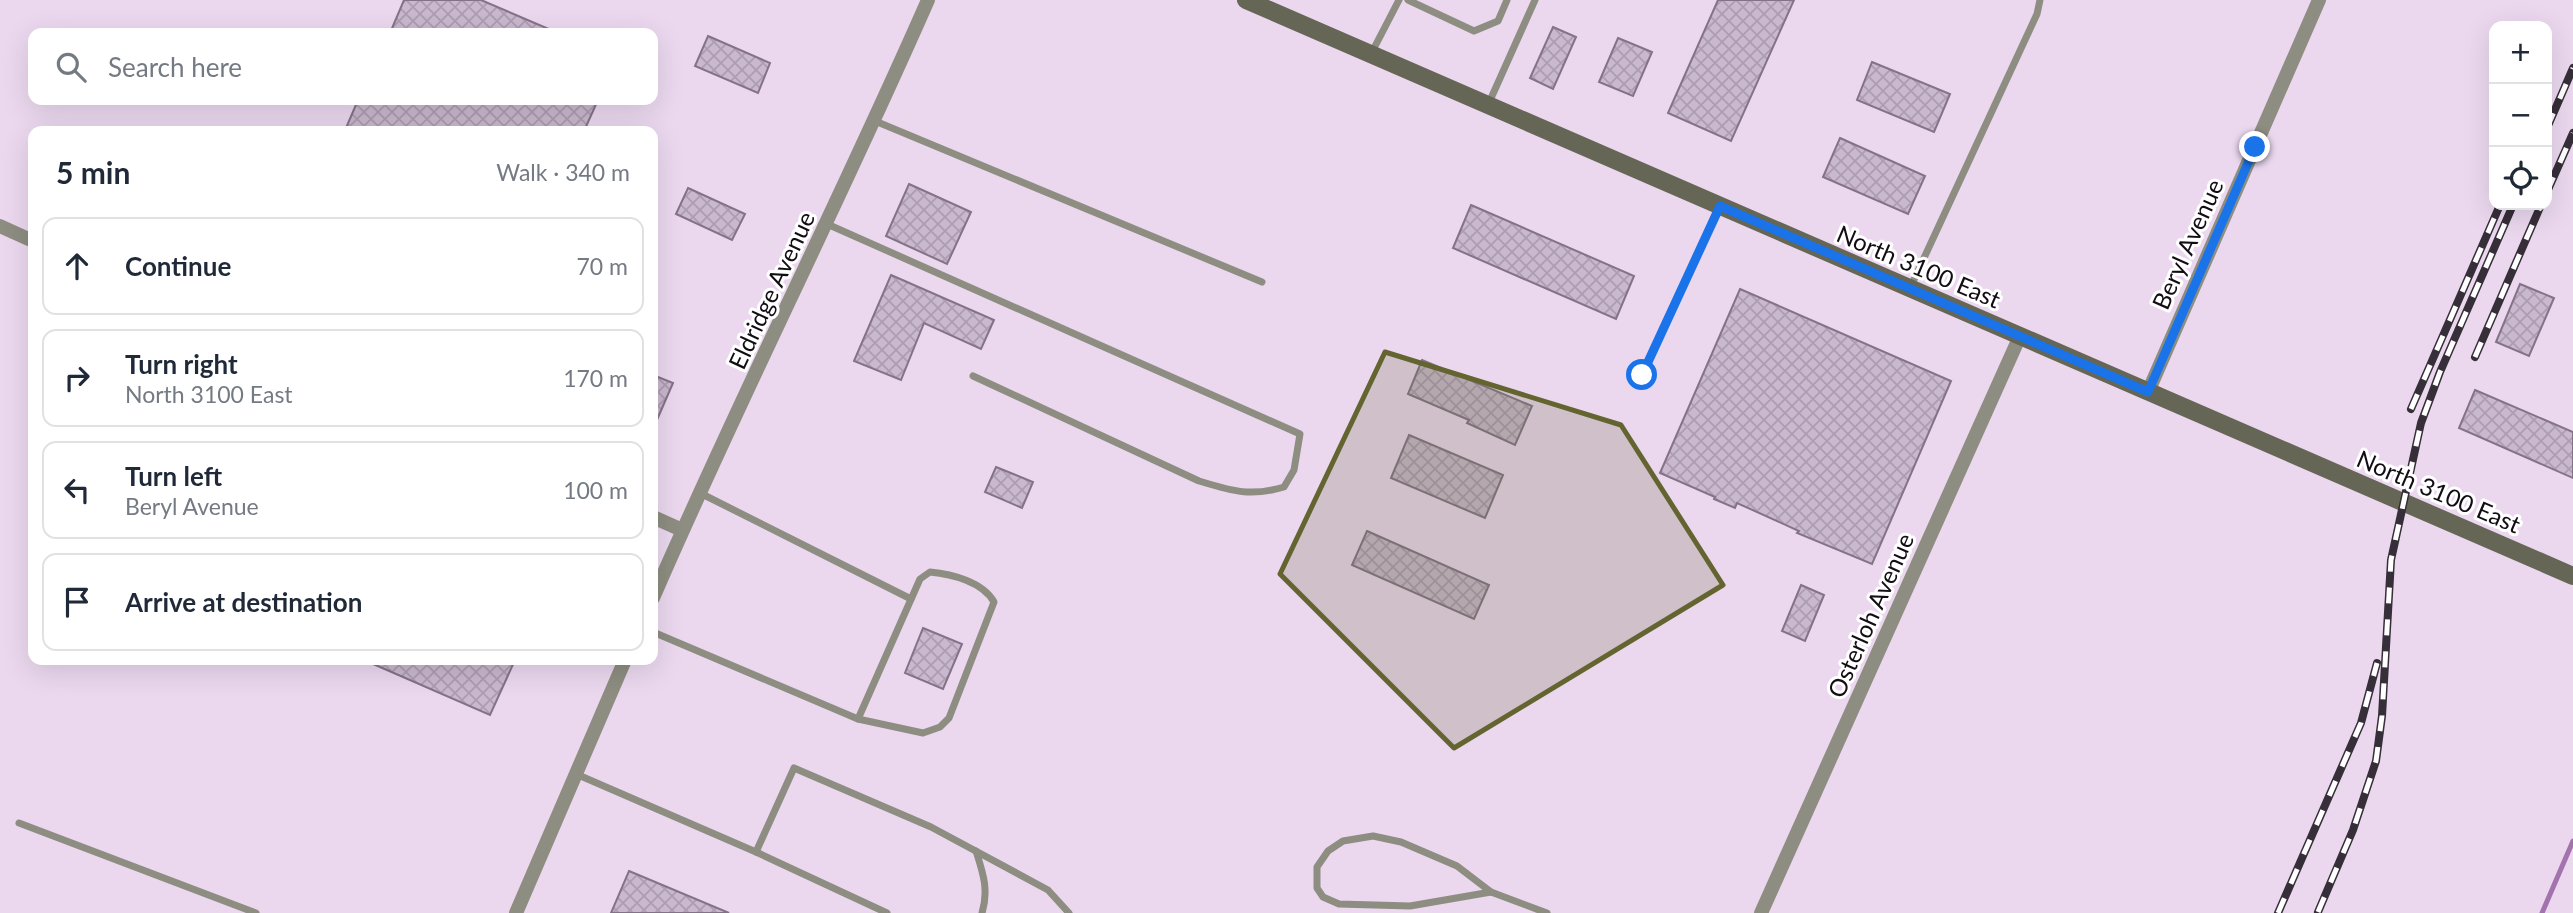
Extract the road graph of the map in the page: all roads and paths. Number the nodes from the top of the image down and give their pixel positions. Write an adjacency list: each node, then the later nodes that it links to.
1 (928, 0): 11 (street, Eldridge Avenue)
2 (1246, 0): 9 (main road, North 3100 East)
3 (1398, 0): 9 (lane)
4 (1408, 0): 5 (lane)
5 (1507, 0)
6 (1535, 0): 10 (lane)
7 (2040, 0): 17 (lane)
8 (2319, 0): 21 (street, Beryl Avenue)
9 (1371, 54): 10 (main road, North 3100 East)
10 (1488, 105): 12 (main road, North 3100 East)
11 (875, 121): 13 (street, Eldridge Avenue); 16 (lane)
12 (1720, 206): 17 (main road, North 3100 East); 19 (lane)
13 (827, 224): 20 (lane); 22 (street, Eldridge Avenue)
14 (0, 226): 15 (street)
15 (28, 239)
16 (1262, 282)
17 (1910, 289): 18 (main road, North 3100 East)
18 (2020, 336): 21 (main road, North 3100 East); 42 (street, Osterloh Avenue)
19 (1642, 375)
20 (973, 376)
21 (2148, 392): 25 (main road, North 3100 East)
22 (700, 492): 24 (street, Eldridge Avenue); 27 (lane)
23 (658, 519): 24 (street)
24 (682, 530): 26 (street, Eldridge Avenue)
25 (2573, 576)
26 (658, 586)
27 (911, 599): 30 (lane); 30 (lane)
28 (658, 634): 30 (lane)
29 (623, 665): 31 (street)
30 (858, 719)
31 (576, 774): 34 (lane); 37 (street)
32 (19, 823): 36 (lane)
33 (976, 851): 34 (lane); 39 (lane); 40 (lane)
34 (756, 852): 38 (lane)
35 (1491, 892): 35 (lane); 41 (lane)
36 (256, 913)
37 (516, 913)
38 (887, 913)
39 (982, 913)
40 (1069, 913)
41 (1546, 913)
42 (1761, 913)

